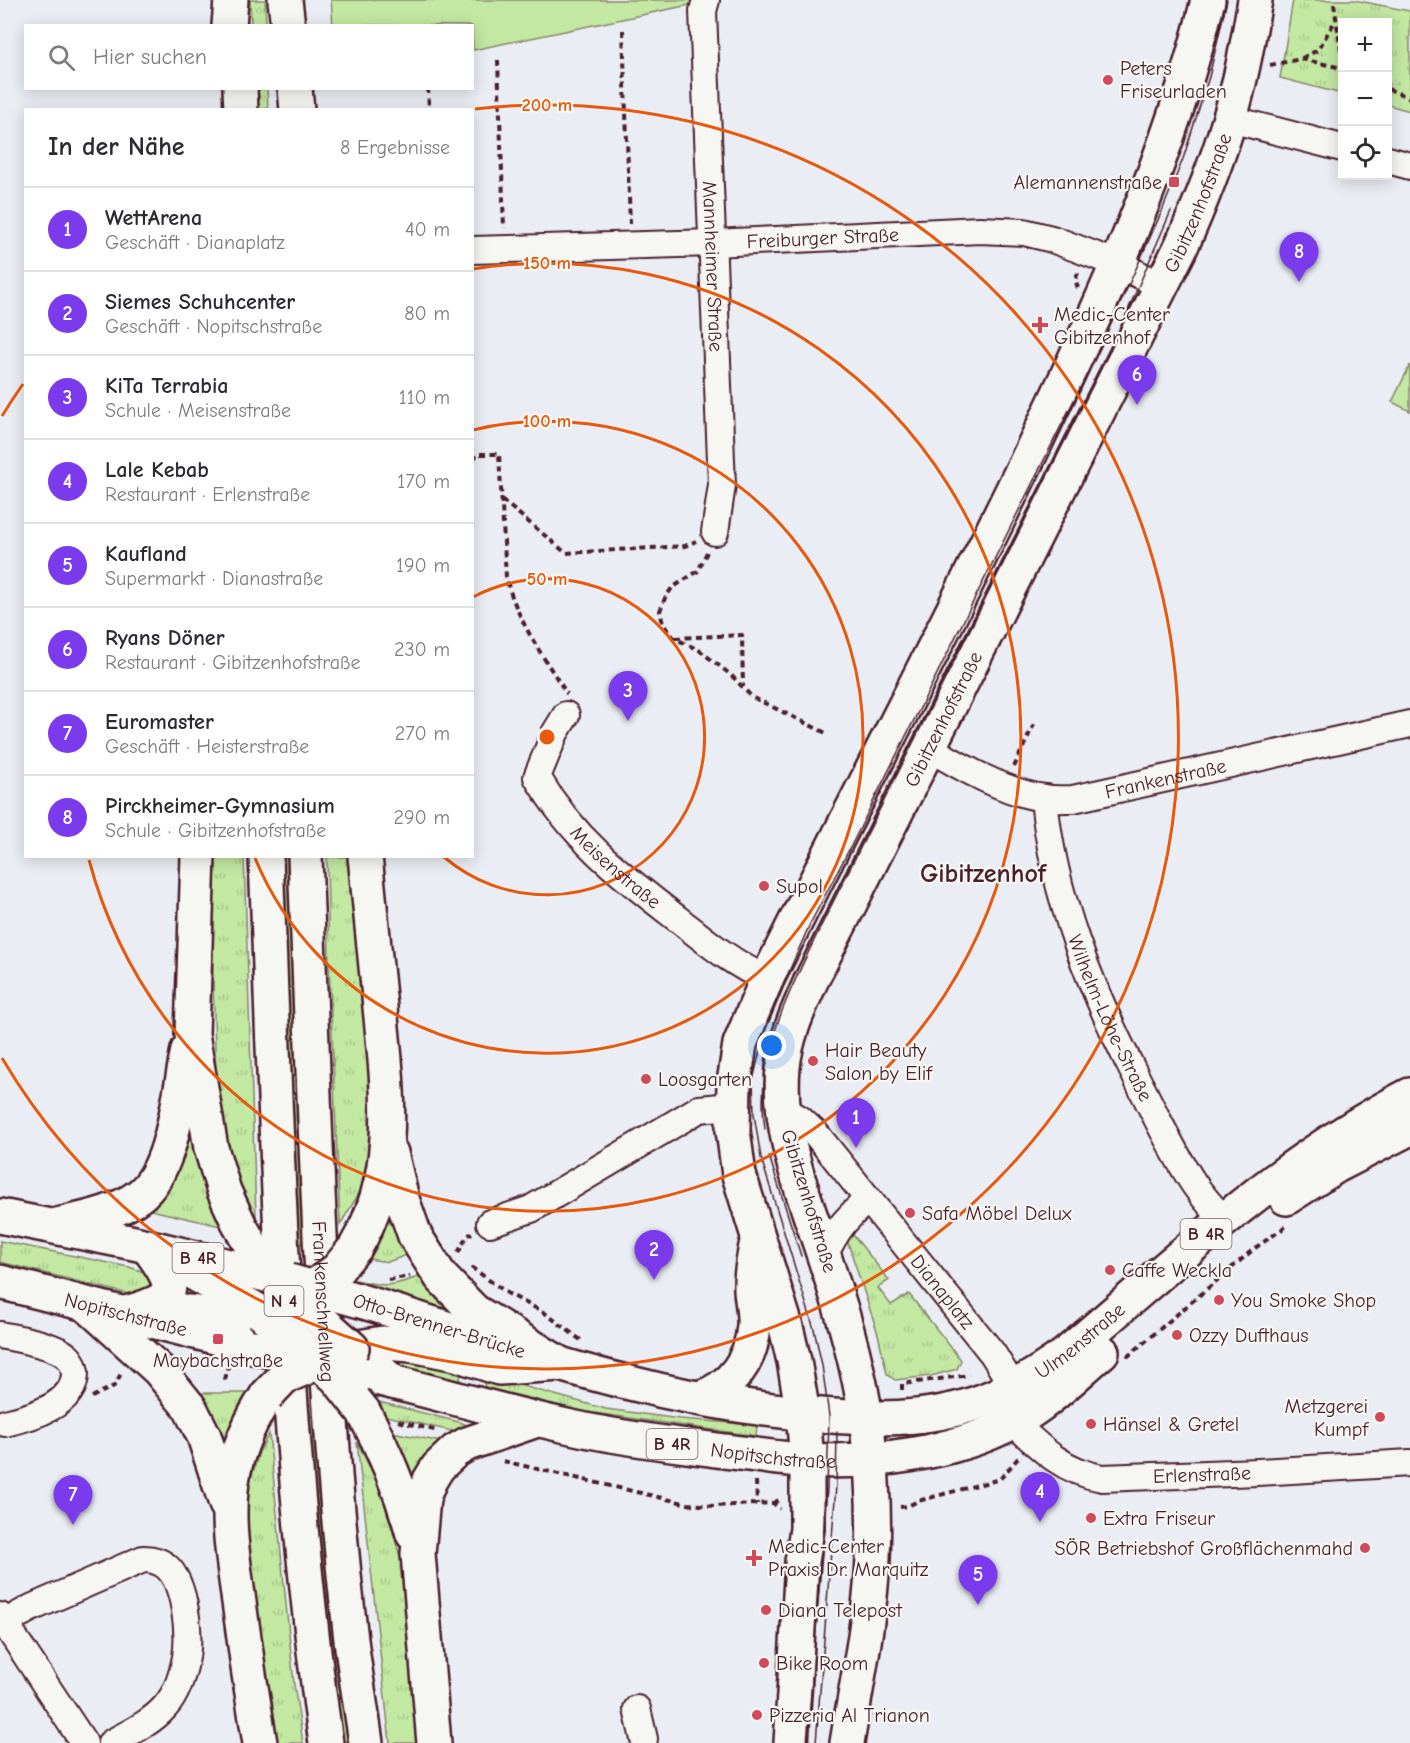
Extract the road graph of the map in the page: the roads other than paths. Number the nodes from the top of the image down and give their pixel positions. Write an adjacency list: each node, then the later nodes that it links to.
1 (231, 0): 8 (main road)
2 (237, 0): 9 (main road)
3 (278, 0): 10 (main road)
4 (285, 0): 11 (main road)
5 (1208, 0): 26 (main road)
6 (1255, 0): 20 (main road, Gibitzenhofstraße)
7 (706, 1): 24 (street, Mannheimer Straße)
8 (229, 24)
9 (238, 24)
10 (279, 24)
11 (288, 24)
12 (225, 90): 16 (main road)
13 (240, 90): 17 (main road)
14 (281, 90): 18 (main road)
15 (295, 90): 19 (main road)
16 (225, 108)
17 (241, 108)
18 (281, 108)
19 (297, 108)
20 (1230, 119): 21 (street); 27 (main road, Gibitzenhofstraße)
21 (1338, 147)
22 (1392, 161): 23 (street)
23 (1410, 166)
24 (713, 243): 25 (street, Freiburger Straße); 26 (street, Freiburger Straße); 28 (street, Mannheimer Straße)
25 (474, 250)
26 (1118, 264): 27 (street, Freiburger Straße); 37 (main road)
27 (1162, 286): 31 (main road, Gibitzenhofstraße)
28 (715, 531)
29 (566, 715): 37 (street, Meisenstraße)
30 (1410, 724): 32 (street, Frankenstraße)
31 (929, 748): 32 (street, Frankenstraße); 41 (main road, Gibitzenhofstraße)
32 (1044, 798): 46 (street, Wilhelm-Löhe-Straße)
33 (198, 858): 38 (main road)
34 (266, 858): 81 (main road, Frankenschnellweg / N 4)
35 (305, 858): 82 (main road, Frankenschnellweg / N 4)
36 (365, 858): 43 (main road)
37 (767, 978): 40 (main road)
38 (192, 1034): 48 (main road); 52 (main road)
39 (1410, 1095): 46 (main road, Ulmenstraße / B 4R)
40 (732, 1106): 47 (street); 49 (main road)
41 (792, 1114): 44 (street, Dianaplatz); 51 (main road, Gibitzenhofstraße)
42 (1410, 1128): 69 (main road, Ulmenstraße / B 4R)
43 (388, 1143): 52 (main road, bridge); 60 (main road)
44 (868, 1199): 51 (street); 62 (street, Dianaplatz)
45 (0, 1216): 48 (main road, B 4R)
46 (1223, 1219): 62 (main road, Ulmenstraße / B 4R)
47 (490, 1223)
48 (53, 1226): 50 (main road, B 4R)
49 (758, 1235): 63 (main road); 65 (main road)
50 (147, 1246): 52 (main road, B 4R); 55 (main road); 56 (main road)
51 (824, 1256): 66 (main road, Gibitzenhofstraße)
52 (277, 1275): 55 (main road); 58 (main road, bridge); 60 (main road, Otto-Brenner-Brücke / B 4R, bridge)
53 (0, 1282): 54 (main road, Nopitschstraße)
54 (86, 1304): 56 (main road, Nopitschstraße); 73 (main road)
55 (255, 1311): 56 (main road); 59 (main road, bridge)
56 (134, 1317): 59 (main road, Nopitschstraße, bridge)
57 (0, 1335): 68 (street)
58 (358, 1356): 59 (main road, bridge); 61 (main road); 64 (main road, B 4R)
59 (318, 1362): 73 (main road, bridge); 74 (main road, bridge)
60 (560, 1364): 61 (main road); 63 (main road, B 4R)
61 (499, 1368): 64 (main road)
62 (1008, 1377): 66 (main road, Ulmenstraße / B 4R)
63 (699, 1398): 65 (main road, B 4R)
64 (479, 1404): 67 (main road, B 4R)
65 (803, 1414): 66 (main road, B 4R); 71 (main road)
66 (866, 1418): 70 (main road, Gibitzenhofstraße)
67 (537, 1420): 71 (main road, Nopitschstraße / B 4R); 74 (main road)
68 (5, 1423)
69 (1024, 1432): 70 (main road, Ulmenstraße / B 4R); 72 (street, Erlenstraße)
70 (870, 1458): 71 (main road, Nopitschstraße / B 4R); 85 (main road, Gibitzenhofstraße)
71 (807, 1460): 84 (main road)
72 (1410, 1463)
73 (231, 1517): 80 (main road)
74 (418, 1554): 83 (main road)
75 (2, 1619): 78 (street); 79 (street)
76 (637, 1709): 77 (street)
77 (644, 1738)
78 (84, 1743)
79 (111, 1743)
80 (260, 1743)
81 (326, 1743)
82 (366, 1743)
83 (434, 1743)
84 (791, 1743)
85 (847, 1743)

